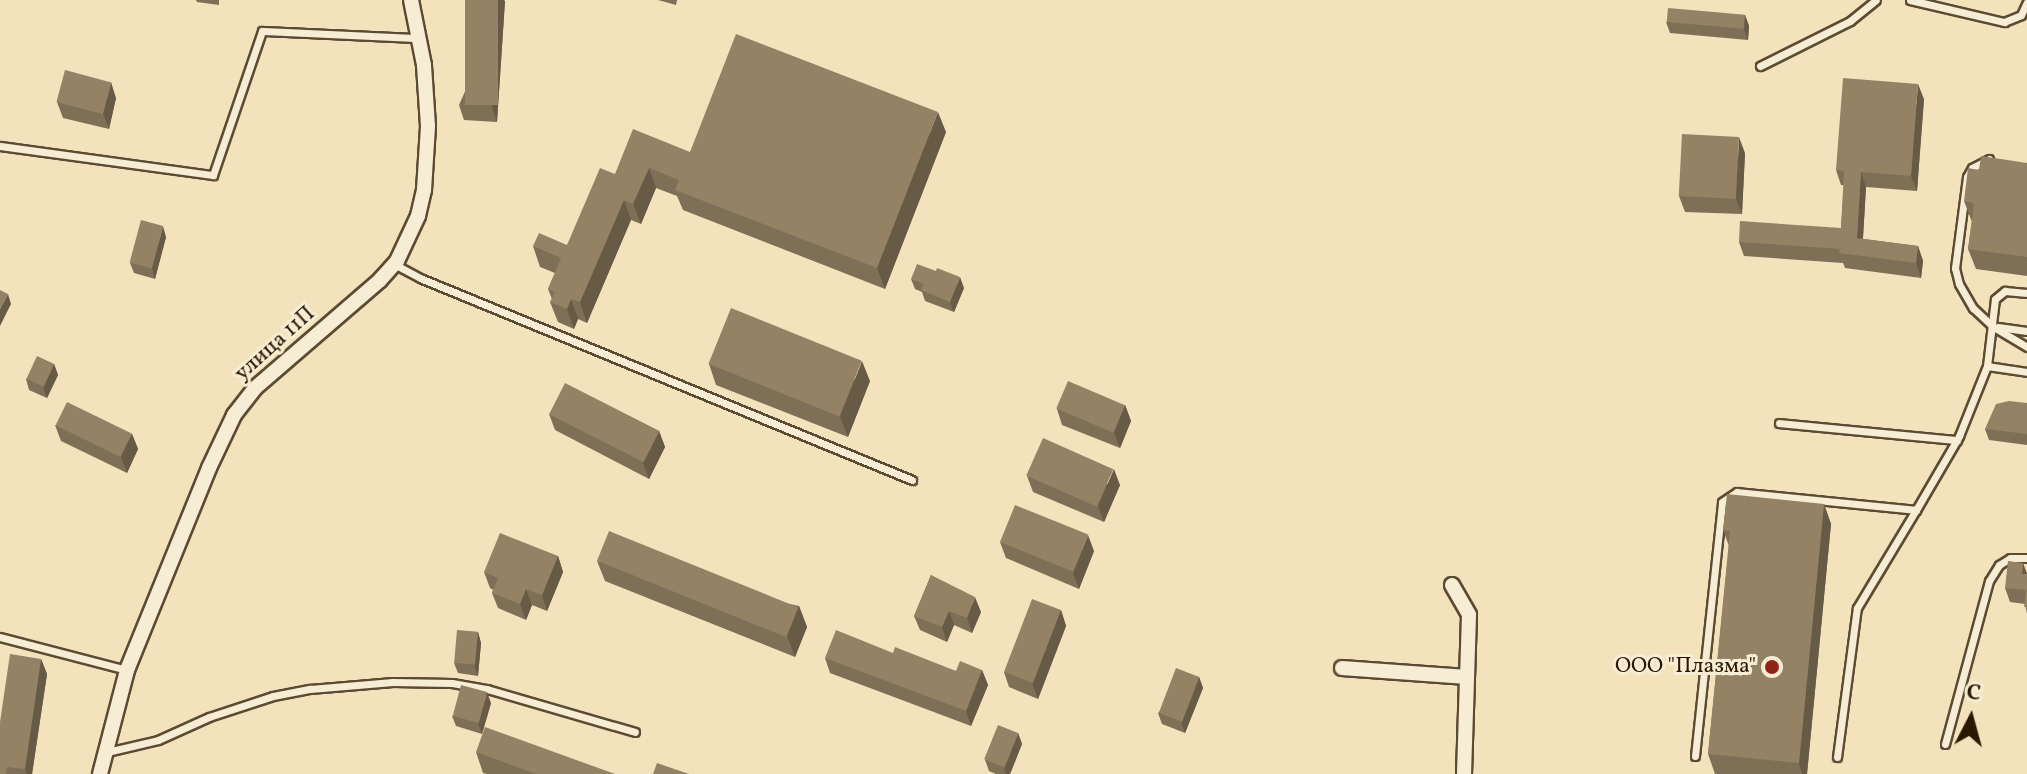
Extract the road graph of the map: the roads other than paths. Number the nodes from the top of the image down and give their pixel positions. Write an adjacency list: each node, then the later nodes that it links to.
1 (411, 0): 5 (street, улица 11П)
2 (1876, 0): 6 (lane)
3 (1910, 0): 4 (lane)
4 (2027, 2)
5 (420, 38): 7 (lane); 9 (street, улица 11П)
6 (1760, 66)
7 (0, 146)
8 (2003, 160): 11 (lane)
9 (394, 264): 18 (lane); 24 (street, улица 11П)
10 (2027, 293): 11 (lane)
11 (1992, 326): 12 (lane); 13 (lane); 14 (lane)
12 (2027, 331)
13 (2027, 347)
14 (1987, 366): 15 (lane); 17 (lane)
15 (2027, 372)
16 (1779, 423): 17 (lane)
17 (1957, 440): 19 (lane)
18 (912, 480)
19 (1916, 510): 29 (lane); 30 (lane)
20 (2027, 558): 27 (lane)
21 (1452, 585): 25 (street)
22 (0, 637): 24 (lane)
23 (1342, 668): 25 (street)
24 (127, 670): 28 (street, улица 11П)
25 (1467, 677): 32 (street)
26 (635, 732): 28 (lane)
27 (1945, 744)
28 (105, 752): 31 (street, улица 11П)
29 (1695, 756)
30 (1837, 757)
31 (100, 774)
32 (1464, 774)

